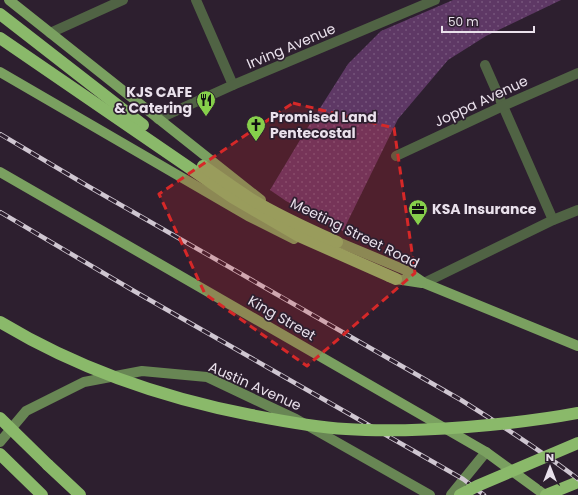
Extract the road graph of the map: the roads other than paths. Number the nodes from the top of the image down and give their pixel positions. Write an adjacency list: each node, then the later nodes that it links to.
1 (8, 0): 6 (main road, Meeting Street Road)
2 (122, 0): 6 (street)
3 (196, 0): 11 (street)
4 (435, 0): 11 (street, Irving Avenue)
5 (0, 14): 18 (highway)
6 (50, 33): 13 (main road, Meeting Street Road)
7 (0, 38): 19 (highway)
8 (485, 65): 12 (street)
9 (0, 72): 19 (main road, Meeting Street Road)
10 (578, 72): 12 (street, Joppa Avenue)
11 (233, 85): 13 (street, Irving Avenue)
12 (502, 106): 14 (street, Joppa Avenue); 17 (street)
13 (158, 119): 18 (main road, Meeting Street Road)
14 (396, 156)
15 (0, 172): 27 (main road, King Street)
16 (578, 210): 17 (street)
17 (553, 220): 20 (street)
18 (337, 242): 20 (main road, Meeting Street Road)
19 (396, 279): 20 (main road, Meeting Street Road)
20 (424, 283): 22 (main road, Meeting Street Road)
21 (0, 322): 23 (highway, bridge)
22 (578, 346)
23 (578, 413)
24 (0, 418): 31 (highway, bridge)
25 (0, 442): 32 (street, Austin Avenue)
26 (578, 444): 34 (highway, bridge)
27 (486, 452): 33 (street); 35 (main road, King Street)
28 (0, 454): 30 (highway)
29 (578, 482): 35 (highway)
30 (42, 495)
31 (80, 495)
32 (430, 495)
33 (451, 495)
34 (460, 495)
35 (546, 495)

